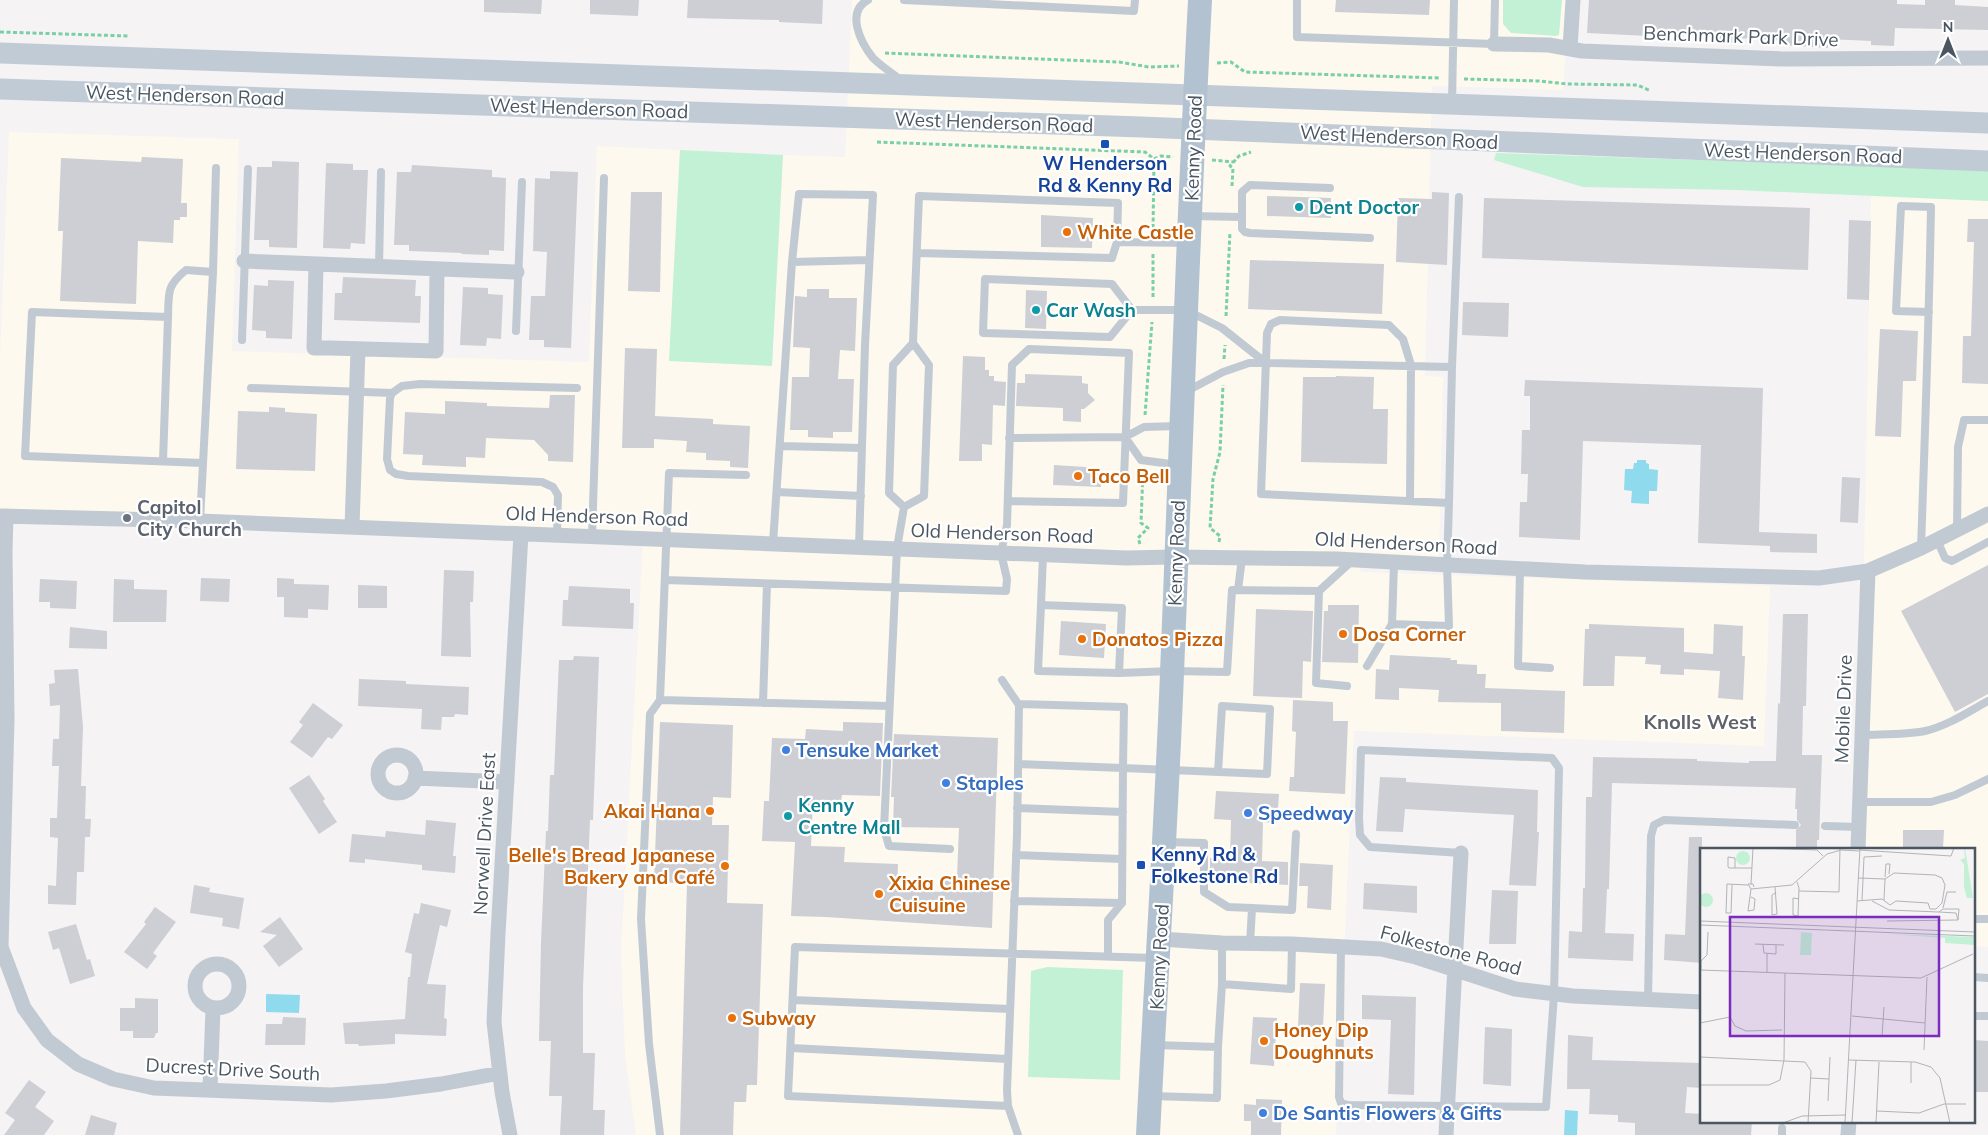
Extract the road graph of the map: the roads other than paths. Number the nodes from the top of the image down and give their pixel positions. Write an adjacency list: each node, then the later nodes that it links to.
1 (868, 0): 17 (lane)
2 (904, 0): 3 (lane)
3 (917, 0): 11 (lane)
4 (1085, 0): 11 (lane)
5 (1135, 0): 11 (lane)
6 (1200, 0): 19 (main road, Kenny Road)
7 (1297, 0): 12 (lane)
8 (1454, 0): 12 (lane)
9 (1495, 0): 13 (lane)
10 (1573, 0): 14 (street)
11 (1085, 9)
12 (1453, 44): 13 (lane); 20 (lane)
13 (1494, 44): 14 (street, Benchmark Park Drive)
14 (1570, 48): 16 (street, Benchmark Park Drive)
15 (0, 53): 17 (main road, West Henderson Road)
16 (1988, 58)
17 (907, 84): 19 (main road, West Henderson Road)
18 (0, 88): 22 (main road, West Henderson Road)
19 (1195, 94): 20 (main road, West Henderson Road); 22 (main road, Kenny Road)
20 (1452, 104): 21 (main road, West Henderson Road)
21 (1988, 123)
22 (1194, 129): 23 (main road, West Henderson Road); 31 (main road, Kenny Road)
23 (1988, 161)
24 (216, 168): 43 (lane)
25 (248, 169): 38 (lane)
26 (381, 172): 41 (lane)
27 (604, 178): 84 (lane)
28 (522, 182): 44 (lane)
29 (1330, 188): 32 (lane)
30 (1459, 197): 55 (lane)
31 (1190, 216): 32 (lane); 35 (main road, Kenny Road)
32 (1242, 217): 33 (lane)
33 (1370, 238)
34 (1117, 242): 35 (lane); 36 (lane); 36 (lane)
35 (1189, 243): 46 (main road, Kenny Road)
36 (917, 253): 51 (lane)
37 (869, 260): 39 (lane); 39 (lane); 66 (lane)
38 (244, 261): 40 (street); 50 (lane)
39 (792, 262): 65 (lane)
40 (316, 264): 41 (street); 52 (street)
41 (379, 266): 42 (street)
42 (437, 269): 44 (street); 52 (street)
43 (213, 272): 48 (lane); 68 (lane)
44 (517, 272): 49 (lane)
45 (1132, 310): 45 (lane); 46 (lane)
46 (1186, 310): 53 (lane); 60 (main road, Kenny Road)
47 (1929, 312): 47 (lane); 91 (lane)
48 (168, 317): 67 (lane); 67 (lane)
49 (516, 331)
50 (242, 340)
51 (913, 343): 76 (lane); 76 (lane)
52 (358, 349): 59 (street)
53 (1266, 363): 54 (lane); 54 (lane); 60 (lane); 74 (lane)
54 (1411, 365): 55 (lane); 74 (lane)
55 (1452, 367): 75 (lane)
56 (251, 388): 59 (lane)
57 (577, 388): 58 (lane)
58 (392, 392): 59 (lane); 83 (lane)
59 (357, 393): 80 (street)
60 (1182, 393): 62 (main road, Kenny Road)
61 (1988, 420): 81 (lane)
62 (1180, 426): 63 (lane); 69 (main road, Kenny Road)
63 (1125, 437): 64 (lane); 64 (lane); 69 (lane); 73 (lane)
64 (1009, 438): 73 (lane)
65 (780, 446): 66 (lane); 71 (lane)
66 (862, 448): 72 (lane)
67 (162, 462): 68 (lane)
68 (202, 463): 79 (lane)
69 (1178, 465): 94 (main road, Kenny Road)
70 (746, 475): 85 (lane)
71 (777, 492): 72 (lane); 88 (lane)
72 (861, 496): 89 (lane)
73 (1008, 500): 92 (lane)
74 (1410, 501): 75 (lane)
75 (1448, 503): 98 (lane)
76 (904, 507): 90 (lane)
77 (1988, 514): 81 (street, Old Henderson Road)
78 (3, 516): 79 (street, Old Henderson Road); 147 (street)
79 (200, 521): 80 (street, Old Henderson Road)
80 (352, 527): 82 (street, Old Henderson Road)
81 (1957, 530): 86 (street, Old Henderson Road)
82 (521, 534): 83 (street, Old Henderson Road); 126 (street, Norwell Drive East)
83 (557, 535): 84 (street, Old Henderson Road)
84 (592, 536): 85 (street, Old Henderson Road)
85 (667, 539): 88 (street, Old Henderson Road); 101 (lane)
86 (1937, 540): 87 (lane); 91 (street, Old Henderson Road)
87 (1988, 542)
88 (773, 543): 89 (street, Old Henderson Road)
89 (859, 547): 90 (street, Old Henderson Road)
90 (898, 548): 92 (street, Old Henderson Road); 103 (lane)
91 (1921, 548): 100 (street, Old Henderson Road)
92 (1001, 553): 93 (street, Old Henderson Road); 103 (lane)
93 (1043, 555): 94 (street, Old Henderson Road); 106 (lane)
94 (1175, 557): 95 (street, Old Henderson Road); 110 (main road, Kenny Road)
95 (1242, 558): 96 (street, Old Henderson Road); 104 (lane)
96 (1353, 560): 97 (street, Old Henderson Road); 105 (lane)
97 (1394, 563): 98 (street, Old Henderson Road); 107 (lane)
98 (1447, 565): 99 (street, Old Henderson Road); 107 (lane)
99 (1520, 569): 100 (street, Old Henderson Road); 109 (lane)
100 (1868, 571): 119 (street, Mobile Drive)
101 (665, 580): 102 (lane); 114 (lane)
102 (767, 584): 103 (lane); 116 (lane)
103 (896, 588): 118 (lane)
104 (1238, 590): 105 (lane); 110 (lane)
105 (1319, 591): 113 (lane)
106 (1041, 605): 111 (lane); 111 (lane)
107 (1392, 624): 108 (lane)
108 (1367, 666)
109 (1550, 668)
110 (1172, 671): 111 (lane); 122 (main road, Kenny Road)
111 (1119, 673)
112 (1002, 680): 117 (lane)
113 (1347, 686)
114 (660, 700): 116 (lane); 170 (lane)
115 (1988, 701): 119 (lane)
116 (764, 703): 118 (lane)
117 (1018, 705): 120 (lane); 121 (lane)
118 (890, 706): 136 (lane)
119 (1862, 735): 127 (street, Mobile Drive)
120 (1018, 764): 121 (lane); 128 (lane)
121 (1123, 768): 122 (lane); 129 (lane)
122 (1168, 769): 123 (lane); 134 (main road, Kenny Road)
123 (1218, 772): 123 (lane)
124 (415, 778): 126 (street)
125 (1988, 779): 127 (lane)
126 (507, 782): 163 (street, Norwell Drive East)
127 (1860, 802): 132 (street, Mobile Drive)
128 (1017, 808): 129 (lane); 138 (lane)
129 (1123, 812): 139 (lane)
130 (1795, 825): 155 (lane)
131 (1825, 826): 132 (lane)
132 (1859, 827): 135 (street, Mobile Drive)
133 (1296, 834): 142 (lane)
134 (1164, 842): 142 (lane); 148 (main road, Kenny Road)
135 (1858, 848)
136 (950, 849)
137 (1461, 853): 151 (street); 153 (lane)
138 (1016, 855): 139 (lane); 140 (lane)
139 (1122, 859): 141 (lane)
140 (1014, 901): 141 (lane); 149 (lane)
141 (1122, 903): 150 (lane)
142 (1252, 908): 144 (lane)
143 (1222, 943): 144 (street, Folkestone Road); 148 (street, Folkestone Road); 152 (lane)
144 (1250, 944): 145 (street, Folkestone Road)
145 (1292, 944): 146 (street, Folkestone Road); 152 (lane)
146 (1341, 946): 151 (street, Folkestone Road); 166 (lane)
147 (0, 947): 164 (street, Ducrest Drive South)
148 (1160, 949): 150 (lane); 159 (main road, Kenny Road)
149 (1012, 953): 150 (lane); 154 (lane); 158 (lane)
150 (1108, 956)
151 (1455, 969): 153 (street, Folkestone Road); 166 (street)
152 (1222, 984): 160 (lane)
153 (1554, 995): 155 (street, Folkestone Road); 166 (lane)
154 (793, 1000): 158 (lane); 161 (lane)
155 (1648, 1000): 156 (street, Folkestone Road)
156 (1700, 1002)
157 (213, 1008): 164 (street)
158 (1010, 1009): 162 (lane)
159 (1153, 1045): 160 (lane); 165 (main road, Kenny Road)
160 (1218, 1047): 165 (lane)
161 (791, 1048): 162 (lane); 167 (lane)
162 (1008, 1059): 167 (lane)
163 (500, 1073): 164 (street, Ducrest Drive South); 169 (street, Norwell Drive East)
164 (210, 1090)
165 (1150, 1096): 172 (main road, Kenny Road)
166 (1447, 1105): 173 (street)
167 (1008, 1106): 171 (lane)
168 (1849, 1122): 174 (street)
169 (510, 1135)
170 (660, 1135)
171 (1018, 1135)
172 (1148, 1135)
173 (1446, 1135)
174 (1848, 1135)

